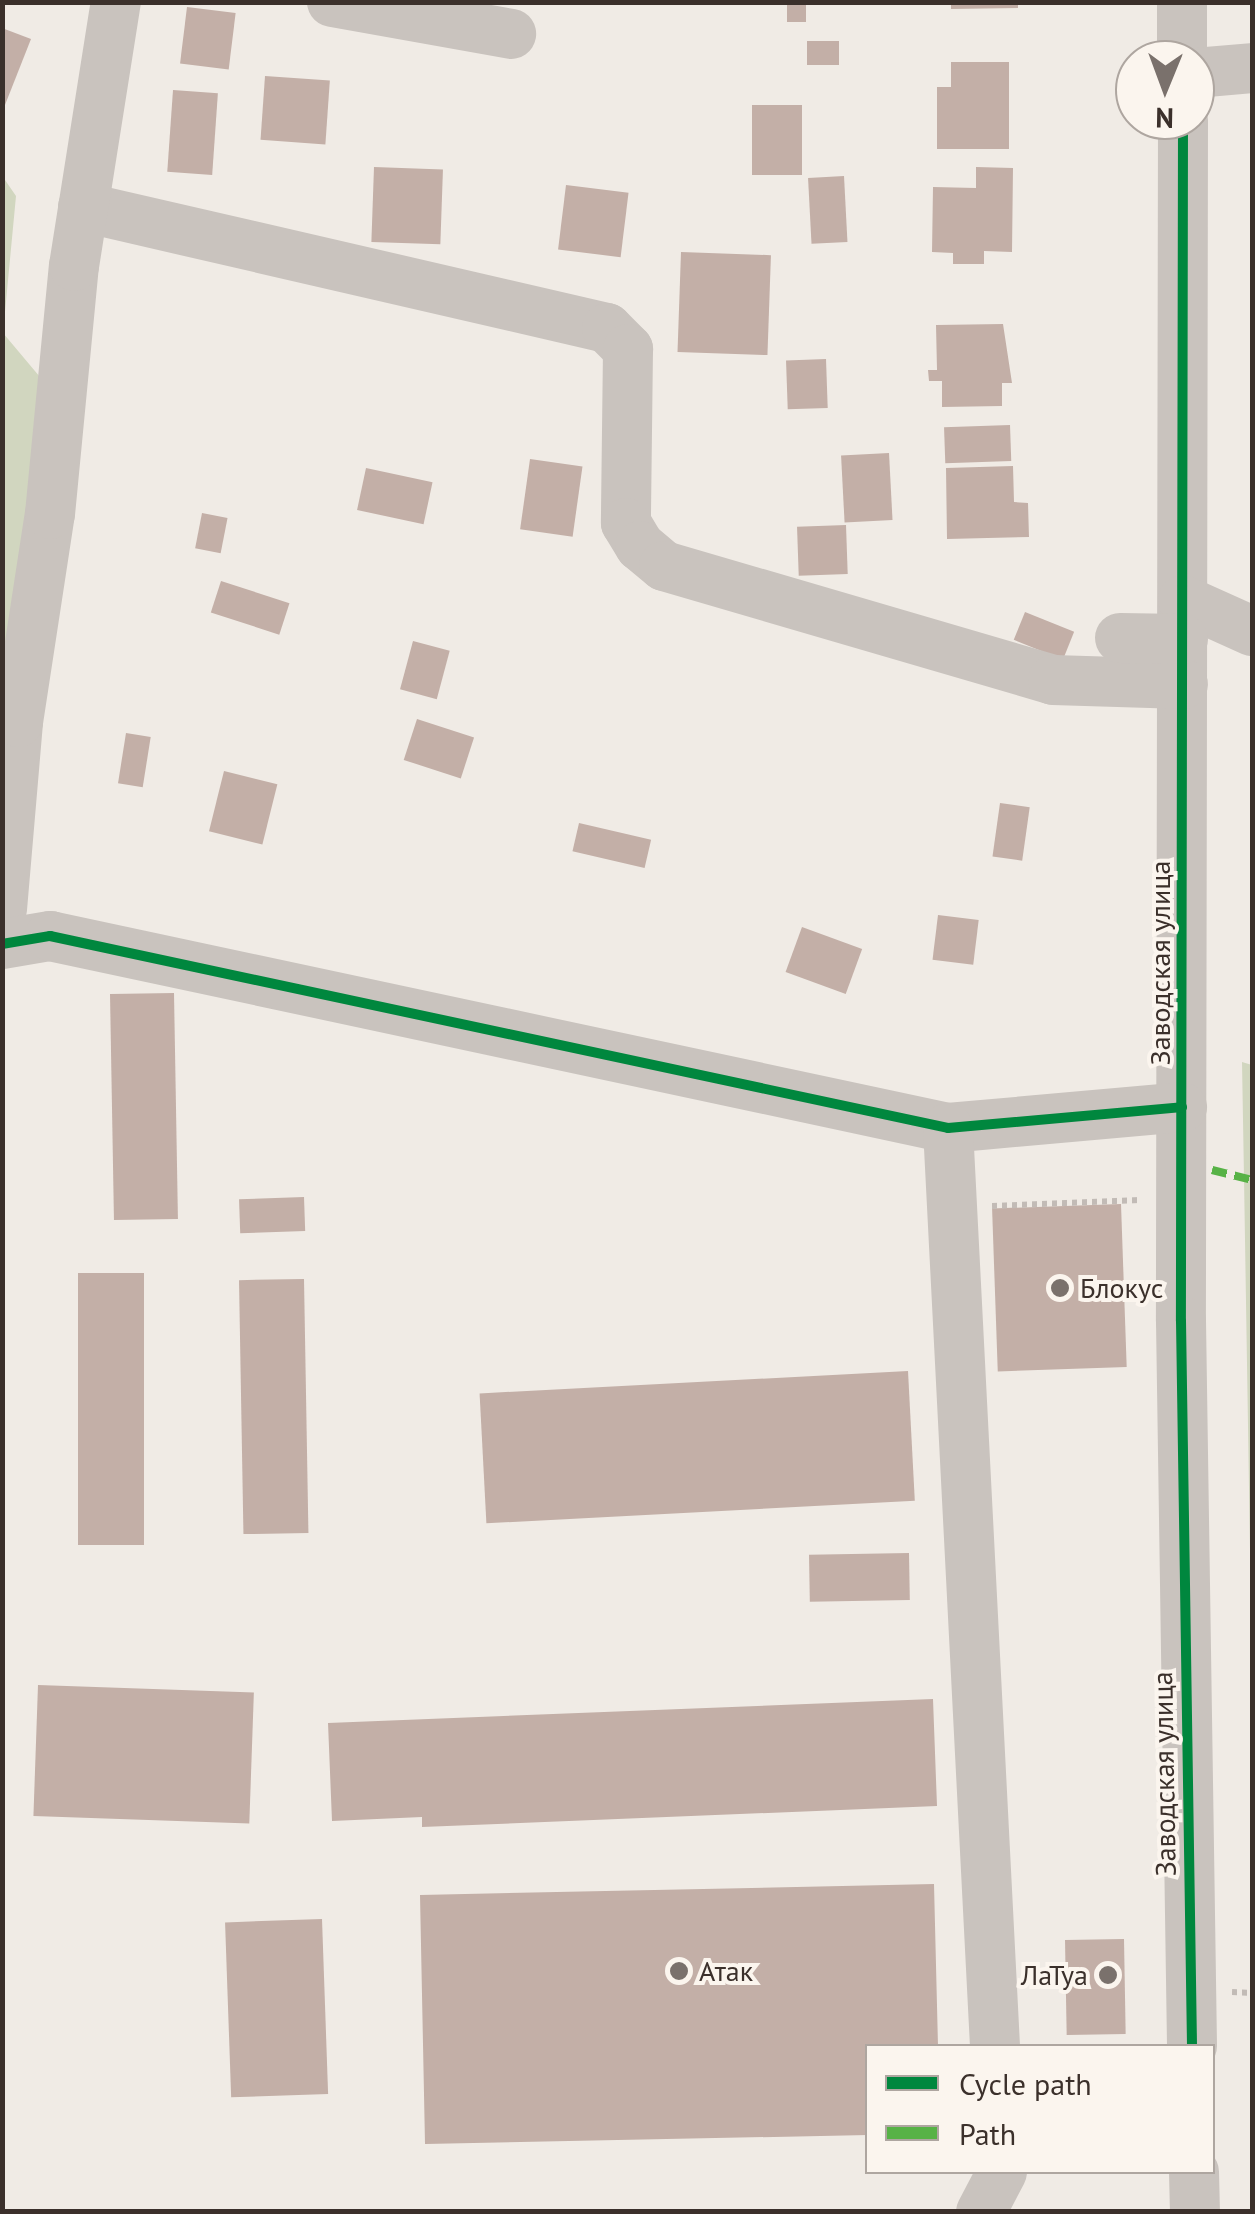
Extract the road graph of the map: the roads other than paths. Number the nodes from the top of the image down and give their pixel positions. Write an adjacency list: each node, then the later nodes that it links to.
1 (116, 2): 9 (street)
2 (332, 2): 4 (street)
3 (1182, 2): 5 (street)
4 (510, 34)
5 (1182, 40)
6 (1252, 68): 7 (street)
7 (1215, 71)
8 (1182, 140): 12 (street, Заводская улица)
9 (84, 207): 12 (street); 13 (street)
10 (1252, 631): 12 (street)
11 (1120, 638): 12 (street)
12 (1183, 641): 15 (street, Заводская улица)
13 (2, 909)
14 (2, 944): 16 (street)
15 (1182, 1108): 16 (street); 18 (street, Заводская улица)
16 (948, 1128): 17 (street)
17 (995, 2044)
18 (1192, 2044)
19 (1001, 2174): 21 (street)
20 (1194, 2174): 22 (street)
21 (981, 2212)
22 (1195, 2212)

